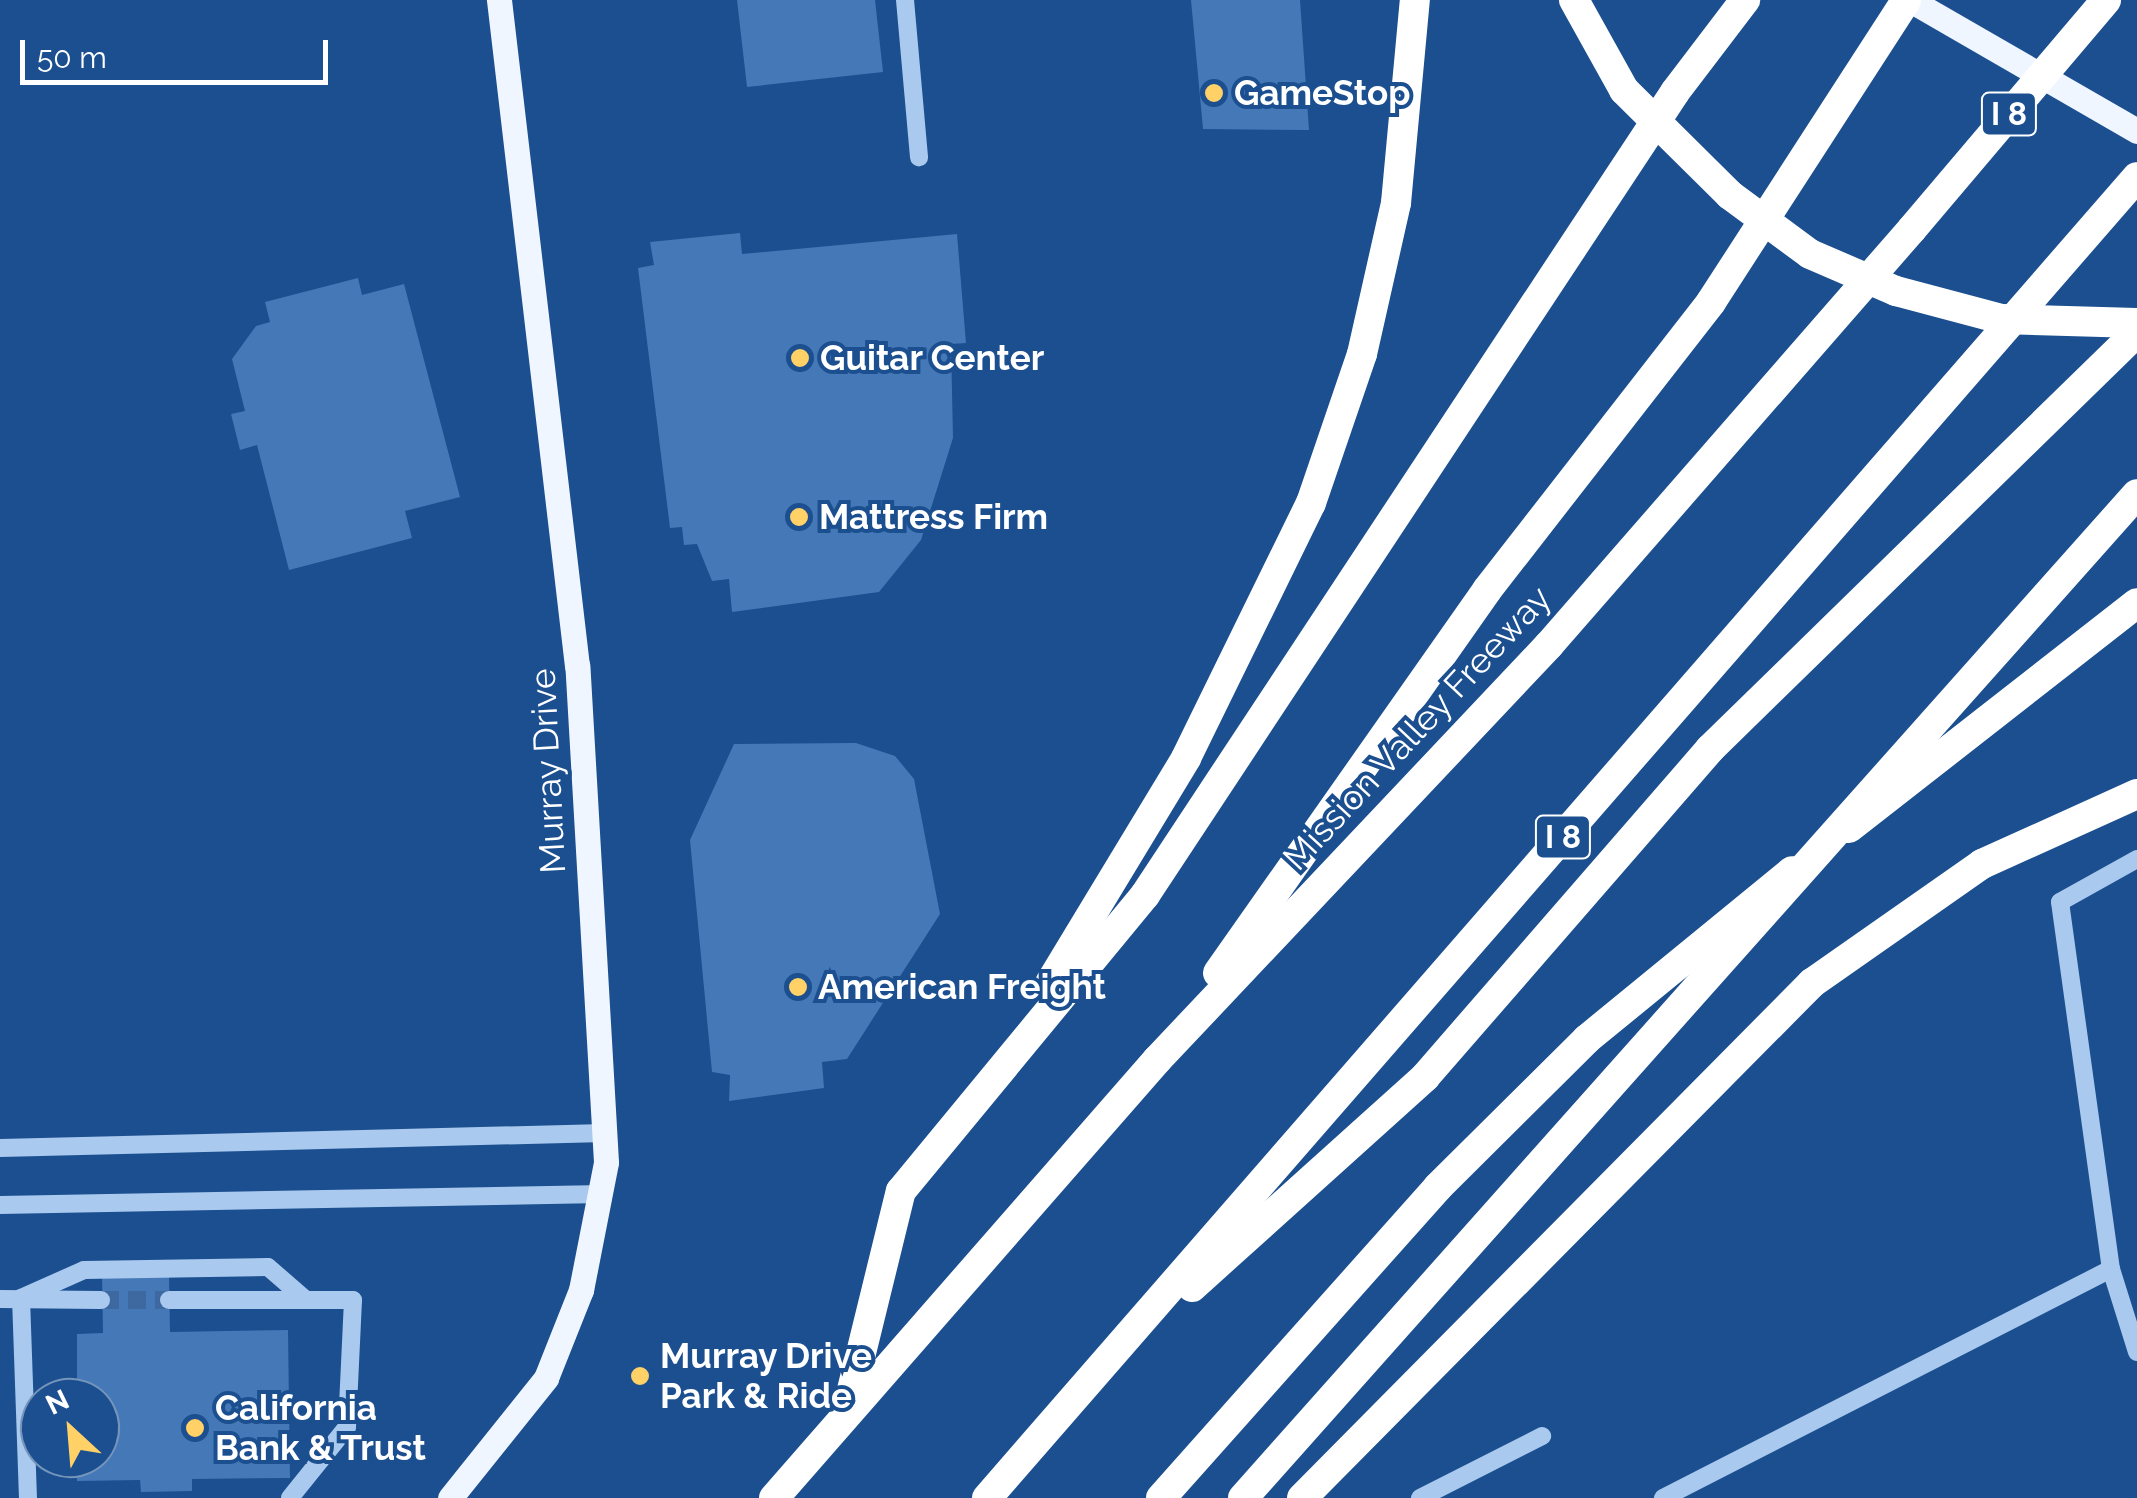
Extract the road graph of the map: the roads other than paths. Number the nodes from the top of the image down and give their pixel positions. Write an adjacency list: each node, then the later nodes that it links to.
1 (500, 0): 19 (main road, Murray Drive)
2 (905, 0): 9 (lane)
3 (1574, 0): 11 (highway, bridge)
4 (1745, 0): 18 (highway)
5 (1908, 0): 8 (main road); 17 (highway)
6 (2106, 0): 17 (highway, Mission Valley Freeway / I 8, bridge)
7 (1415, 14): 18 (highway)
8 (2137, 132)
9 (919, 157)
10 (2137, 177): 30 (highway, I 8)
11 (2137, 323)
12 (2137, 332): 30 (highway)
13 (2137, 494): 39 (highway, bridge)
14 (2137, 603): 38 (highway)
15 (2137, 794): 40 (highway)
16 (2137, 858): 23 (lane)
17 (1157, 1060): 31 (highway, Mission Valley Freeway / I 8)
18 (998, 1067): 31 (highway)
19 (605, 1133): 20 (lane); 21 (main road, Murray Drive)
20 (0, 1148)
21 (603, 1194): 22 (lane); 35 (main road, Murray Drive)
22 (0, 1206)
23 (2110, 1269): 29 (lane); 42 (lane)
24 (21, 1298): 25 (lane); 26 (lane); 28 (lane); 33 (lane)
25 (0, 1299)
26 (102, 1300)
27 (169, 1300): 28 (lane)
28 (306, 1300): 34 (lane)
29 (2137, 1352)
30 (1089, 1380): 37 (highway, I 8)
31 (846, 1414): 36 (highway, Mission Valley Freeway / I 8)
32 (1542, 1436): 41 (lane)
33 (28, 1498)
34 (290, 1498)
35 (450, 1498)
36 (774, 1498)
37 (987, 1498)
38 (1161, 1498)
39 (1243, 1498)
40 (1302, 1498)
41 (1420, 1498)
42 (1663, 1498)

